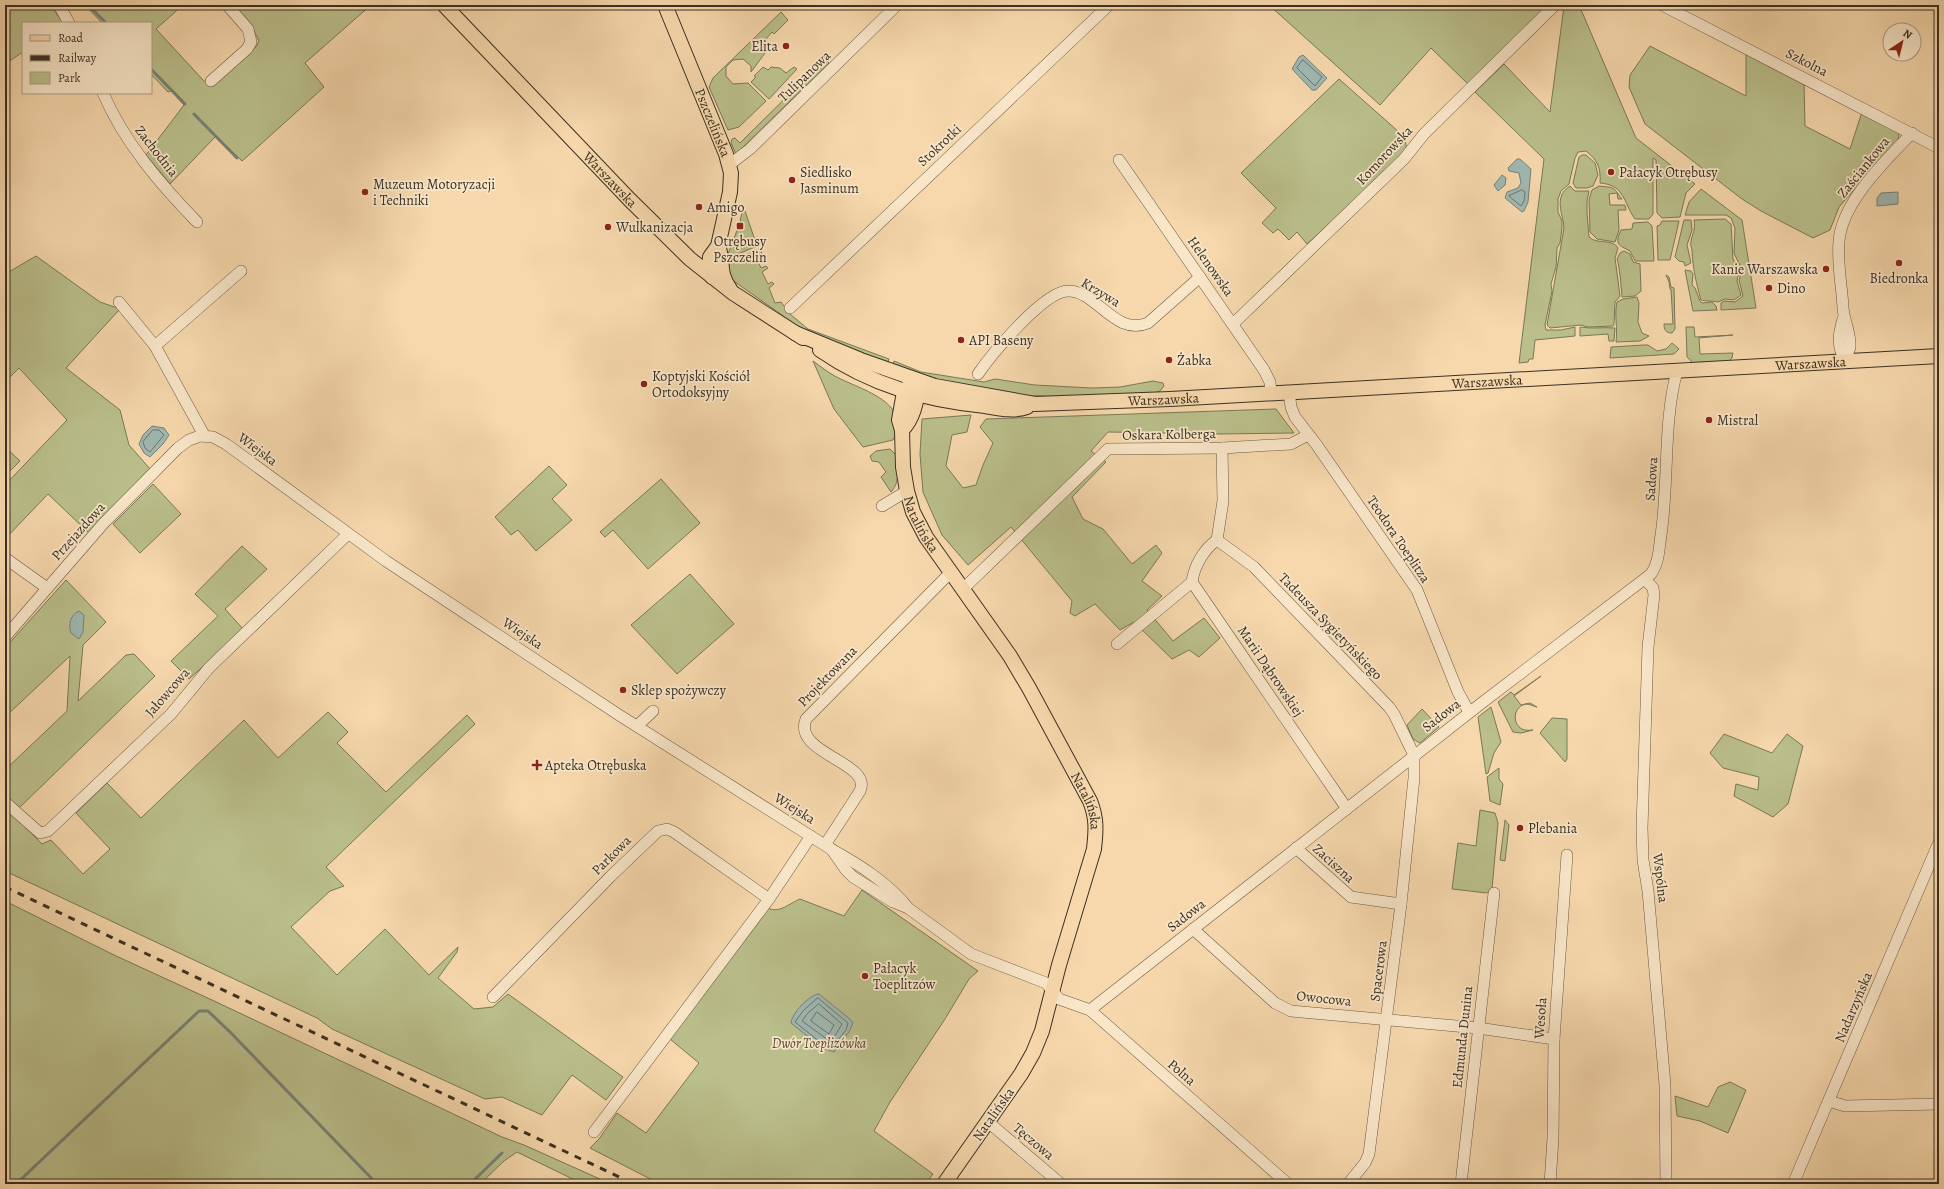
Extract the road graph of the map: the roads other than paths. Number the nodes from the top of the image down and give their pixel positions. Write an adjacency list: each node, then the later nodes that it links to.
1 (58, 5): 9 (street)
2 (227, 5): 10 (street)
3 (444, 5): 18 (main road, Warszawska)
4 (665, 5): 15 (main road, Pszczelińska)
5 (897, 5): 15 (street, Tulipanowa)
6 (1109, 5): 24 (street, Stokrotki)
7 (1555, 5): 25 (street, Komorowska)
8 (1662, 5): 12 (street, Szkolna)
9 (68, 22)
10 (211, 81)
11 (104, 94): 16 (street, Zachodnia)
12 (1912, 133): 13 (street, Szkolna); 29 (street, Zaściankowa)
13 (1939, 148)
14 (1119, 160): 21 (street, Helenowska)
15 (729, 165): 17 (main road, Pszczelińska)
16 (196, 222)
17 (714, 251): 18 (main road); 20 (main road, Pszczelińska); 22 (main road, Pszczelińska)
18 (690, 259): 20 (main road, Warszawska)
19 (241, 271): 27 (street)
20 (712, 277): 22 (main road, Warszawska)
21 (1200, 277): 25 (street, Helenowska); 31 (street, Krzywa)
22 (733, 293): 26 (main road, Warszawska)
23 (119, 302): 27 (street)
24 (790, 308)
25 (1233, 324): 35 (street, Helenowska)
26 (795, 333): 32 (main road, Warszawska); 33 (main road, Warszawska)
27 (154, 346): 40 (street)
28 (1939, 356): 29 (main road, Warszawska)
29 (1845, 361): 30 (main road, Warszawska)
30 (1678, 371): 34 (main road, Warszawska); 48 (street, Sadowa)
31 (978, 374)
32 (914, 380): 33 (main road); 36 (main road); 37 (main road, Warszawska)
33 (904, 392): 36 (main road, Warszawska); 38 (main road, Natalińska)
34 (1289, 392): 35 (main road, Warszawska); 39 (street, Teodora Toeplitza)
35 (1271, 393): 37 (main road, Warszawska)
36 (918, 395): 37 (main road, Warszawska); 38 (main road)
37 (1035, 404)
38 (902, 430): 42 (main road, Natalińska)
39 (1308, 434): 41 (street, Oskara Kolberga); 55 (street, Teodora Toeplitza)
40 (204, 435): 44 (street, Wiejska); 50 (street, Przejazdowa)
41 (1222, 448): 45 (street); 51 (street, Oskara Kolberga)
42 (907, 491): 43 (street); 47 (main road, Natalińska)
43 (882, 506)
44 (348, 534): 56 (street, Wiejska); 58 (street, Jałowcowa)
45 (1212, 543): 49 (street); 57 (street, Tadeusza Sygietyńskiego)
46 (5, 558): 50 (street)
47 (951, 572): 51 (main road, Natalińska); 62 (street, Projektowana)
48 (1645, 579): 55 (street, Sadowa); 85 (street, Wspólna)
49 (1192, 582): 53 (street); 59 (street, Marii Dąbrowskiej)
50 (47, 588): 52 (street, Przejazdowa)
51 (963, 589): 69 (main road, Natalińska)
52 (5, 638)
53 (1117, 644)
54 (653, 711): 56 (street)
55 (1469, 712): 57 (street, Sadowa)
56 (637, 726): 60 (street, Wiejska)
57 (1414, 755): 59 (street, Sadowa); 67 (street, Spacerowa)
58 (5, 802)
59 (1347, 809): 63 (street, Sadowa)
60 (811, 836): 62 (street, Wiejska); 66 (street)
61 (1939, 842): 75 (street, Nadarzyńska)
62 (828, 847): 69 (street, Wiejska)
63 (1296, 848): 67 (street, Zaciszna); 68 (street, Sadowa)
64 (1567, 855): 74 (street, Wesoła)
65 (1494, 893): 73 (street, Edmunda Dunina)
66 (769, 898): 70 (street, Parkowa); 78 (street)
67 (1401, 904): 72 (street, Spacerowa)
68 (1193, 929): 71 (street, Sadowa); 72 (street, Owocowa)
69 (1052, 990): 71 (street, Polna); 77 (main road, Natalińska)
70 (493, 997)
71 (1090, 1010): 81 (street, Polna)
72 (1387, 1019): 73 (street, Owocowa); 82 (street, Spacerowa)
73 (1478, 1028): 74 (street, Owocowa); 83 (street, Edmunda Dunina)
74 (1554, 1039): 84 (street, Wesoła)
75 (1829, 1102): 76 (street); 86 (street, Nadarzyńska)
76 (1939, 1104)
77 (987, 1121): 79 (main road, Natalińska); 80 (street, Tęczowa)
78 (594, 1132)
79 (944, 1184)
80 (1061, 1184)
81 (1288, 1184)
82 (1348, 1184)
83 (1461, 1184)
84 (1550, 1184)
85 (1666, 1184)
86 (1793, 1184)

